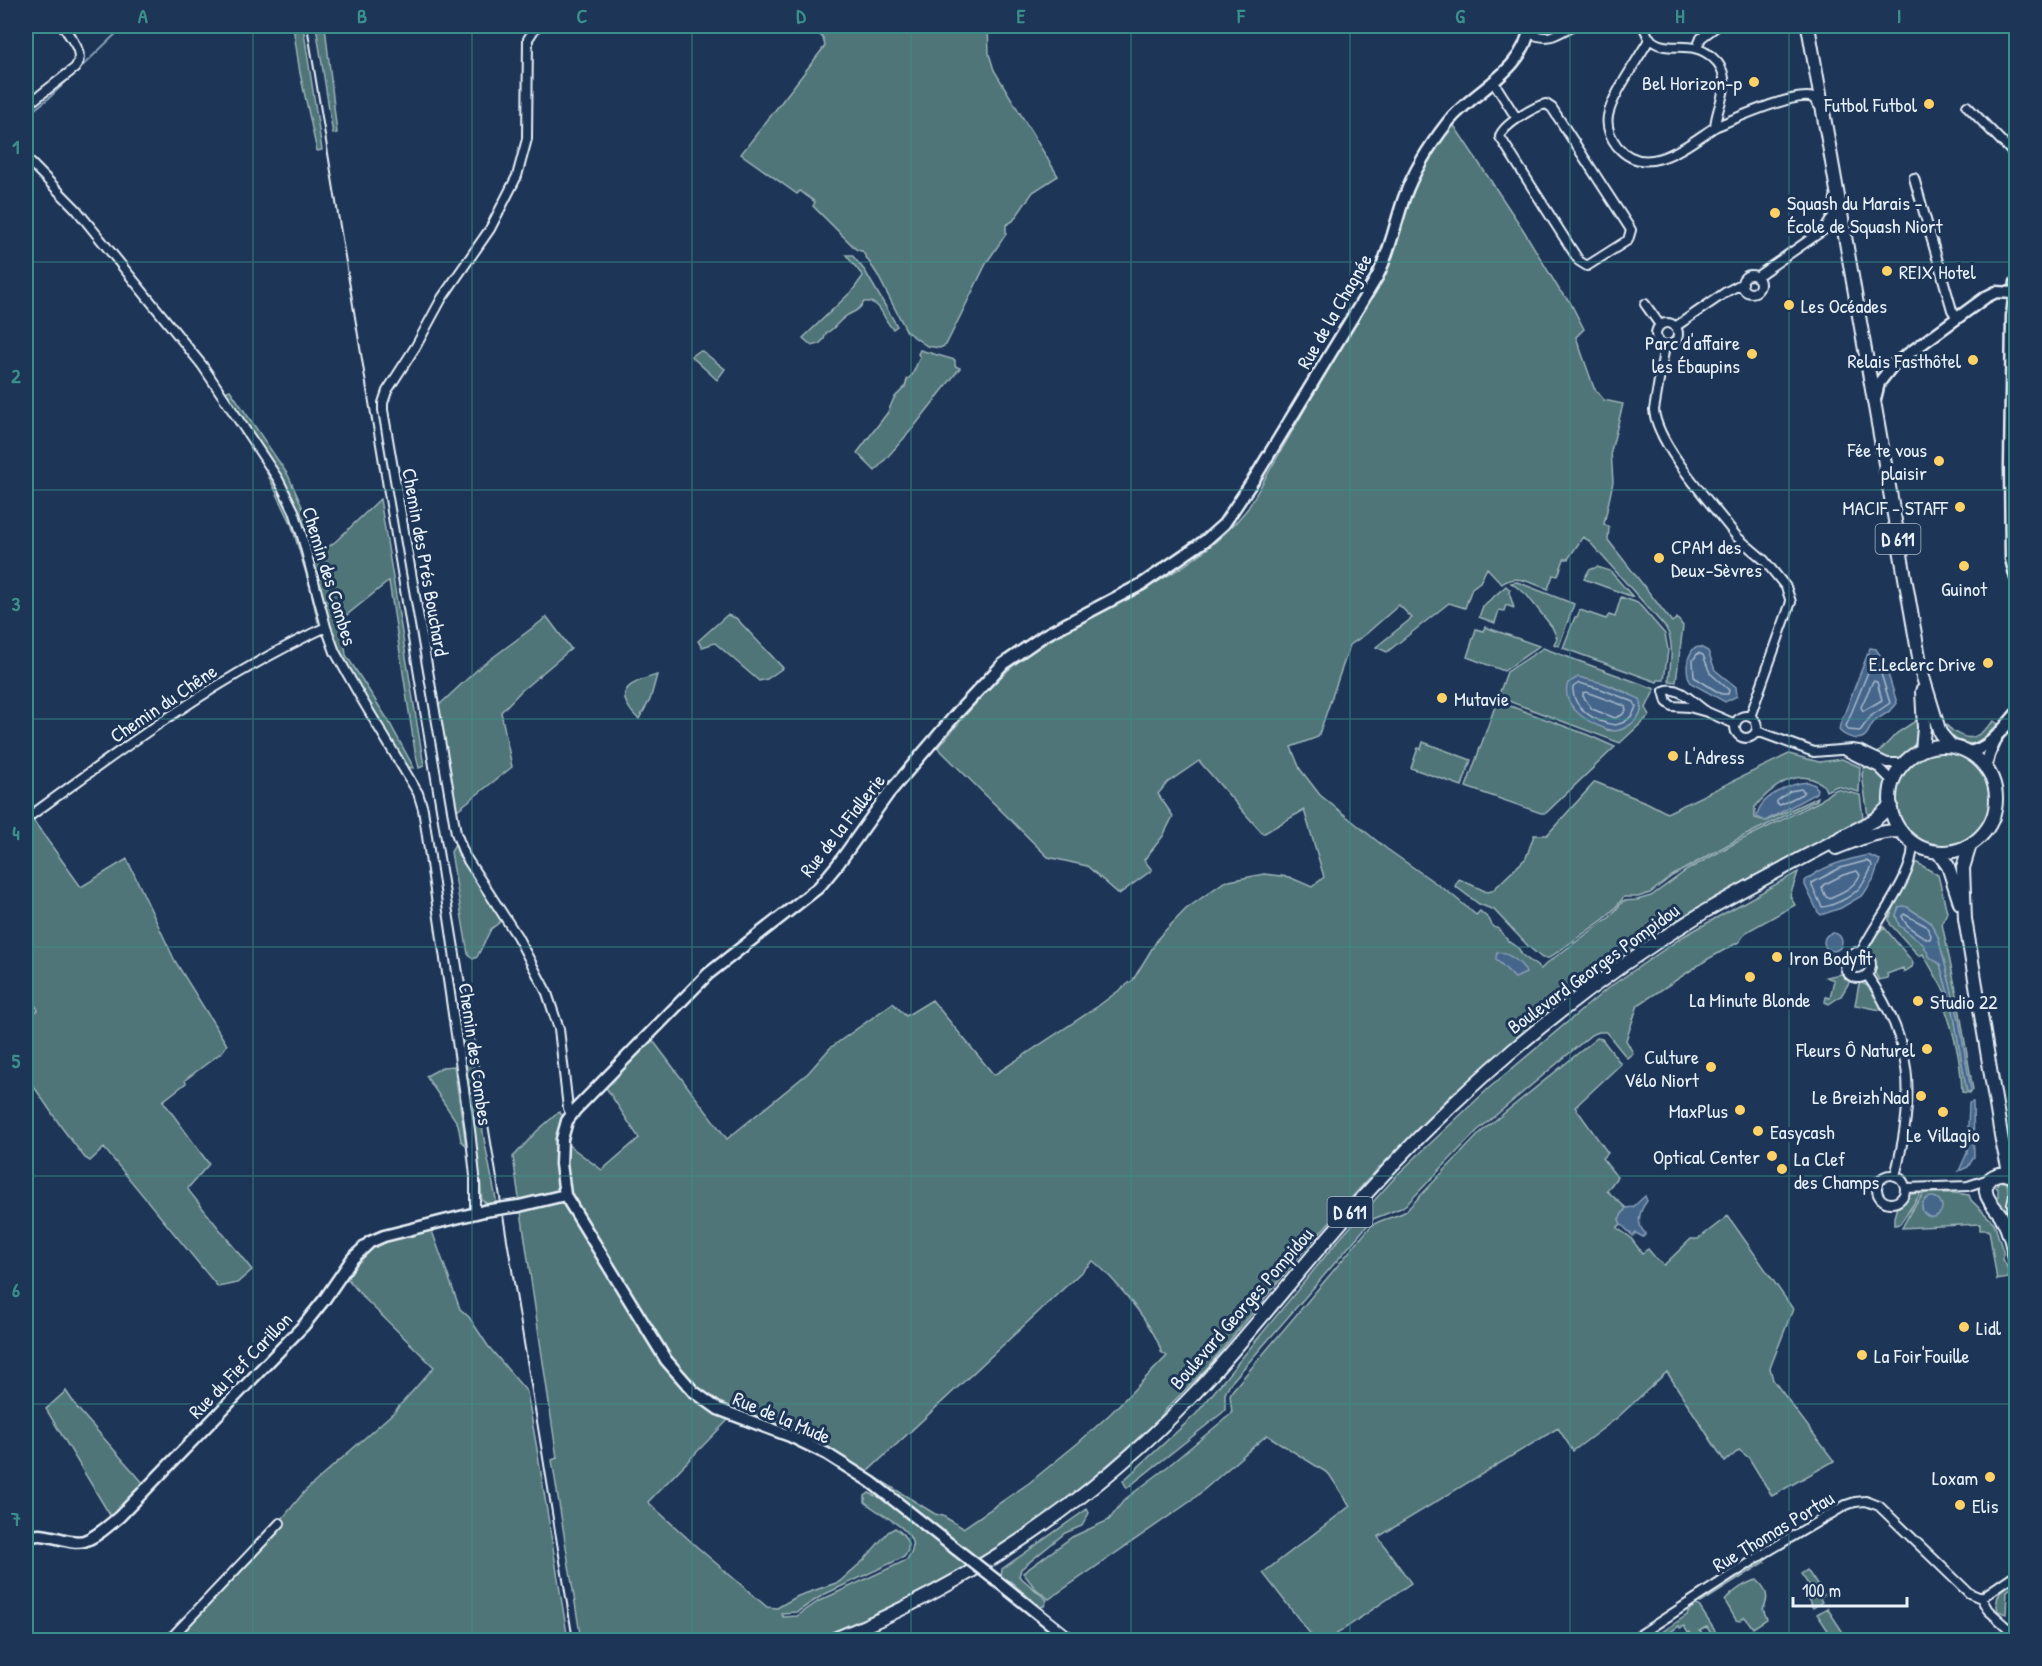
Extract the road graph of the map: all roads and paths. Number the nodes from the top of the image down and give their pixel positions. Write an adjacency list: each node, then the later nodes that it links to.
1 (63, 26): 11 (street)
2 (1572, 26): 7 (street)
3 (1643, 26): 8 (street)
4 (1717, 26): 9 (street)
5 (1808, 26): 13 (main road, D 611)
6 (536, 27): 55 (street, Chemin des Prés Bouchard)
7 (1529, 29): 10 (street, Rue de la Chagnée)
8 (1650, 38): 9 (street); 15 (street)
9 (1697, 48): 15 (street)
10 (1493, 81): 14 (street); 29 (street, Rue de la Chagnée)
11 (26, 106)
12 (1967, 106): 16 (street)
13 (1823, 113): 15 (street); 19 (main road, D 611)
14 (1517, 119): 14 (street)
15 (1715, 127)
16 (2016, 156)
17 (26, 158): 31 (street, Chemin des Combes)
18 (1914, 178): 24 (street)
19 (1836, 191): 20 (street); 28 (main road, D 611)
20 (1756, 277): 21 (street); 21 (street)
21 (1743, 283): 26 (street)
22 (2015, 287): 24 (street); 30 (street)
23 (1645, 304): 25 (street)
24 (1957, 318): 28 (street)
25 (1660, 325): 26 (street); 27 (street)
26 (1675, 327): 27 (street)
27 (1665, 345): 35 (street)
28 (1874, 403): 32 (main road, D 611)
29 (1162, 571): 55 (street, Rue de la Fiallerie)
30 (2016, 578)
31 (326, 627): 47 (street, Chemin du Chêne); 65 (street, Chemin des Combes)
32 (1922, 674): 39 (main road, D 611); 41 (main road, D 611)
33 (1707, 712): 33 (street); 36 (street)
34 (2016, 714): 38 (street)
35 (1750, 717): 36 (street); 37 (street)
36 (1735, 724): 37 (street)
37 (1757, 731): 40 (street)
38 (1998, 734): 42 (street); 44 (street)
39 (1951, 746): 41 (main road); 42 (main road)
40 (1843, 750): 43 (street); 45 (street)
41 (1922, 750): 43 (main road)
42 (1968, 752): 44 (main road)
43 (1904, 763): 45 (main road)
44 (1986, 767): 50 (main road)
45 (1893, 782): 46 (main road)
46 (1891, 805): 48 (main road); 74 (main road, Boulevard Georges Pompidou / D 611)
47 (26, 819)
48 (1901, 831): 49 (main road); 75 (main road, Boulevard Georges Pompidou / D 611)
49 (1912, 842): 51 (main road); 53 (street)
50 (1970, 845): 51 (main road); 52 (main road)
51 (1938, 852): 52 (main road)
52 (1965, 919): 56 (main road)
53 (1861, 953): 54 (street); 54 (street)
54 (1867, 975): 57 (street)
55 (571, 1115): 63 (street, Rue de la Fiallerie)
56 (2002, 1141): 58 (main road); 59 (main road)
57 (1895, 1176): 61 (street); 61 (street)
58 (1992, 1177): 59 (main road); 60 (street); 64 (main road)
59 (2014, 1179)
60 (1968, 1186): 61 (street); 64 (street)
61 (1905, 1188)
62 (2016, 1195): 66 (main road)
63 (565, 1196): 65 (street, Rue du Fief Carillon, bridge); 76 (street, Rue de la Mude, bridge)
64 (1988, 1199): 67 (main road)
65 (479, 1212): 69 (street, Rue du Fief Carillon)
66 (2016, 1228)
67 (2016, 1266)
68 (280, 1523): 73 (street)
69 (27, 1536)
70 (2016, 1574): 71 (street)
71 (1981, 1598): 72 (street, Rue Thomas Portau); 77 (street, Rue Thomas Portau)
72 (2016, 1635)
73 (170, 1641)
74 (832, 1641)
75 (845, 1641)
76 (1071, 1641)
77 (1632, 1641)

